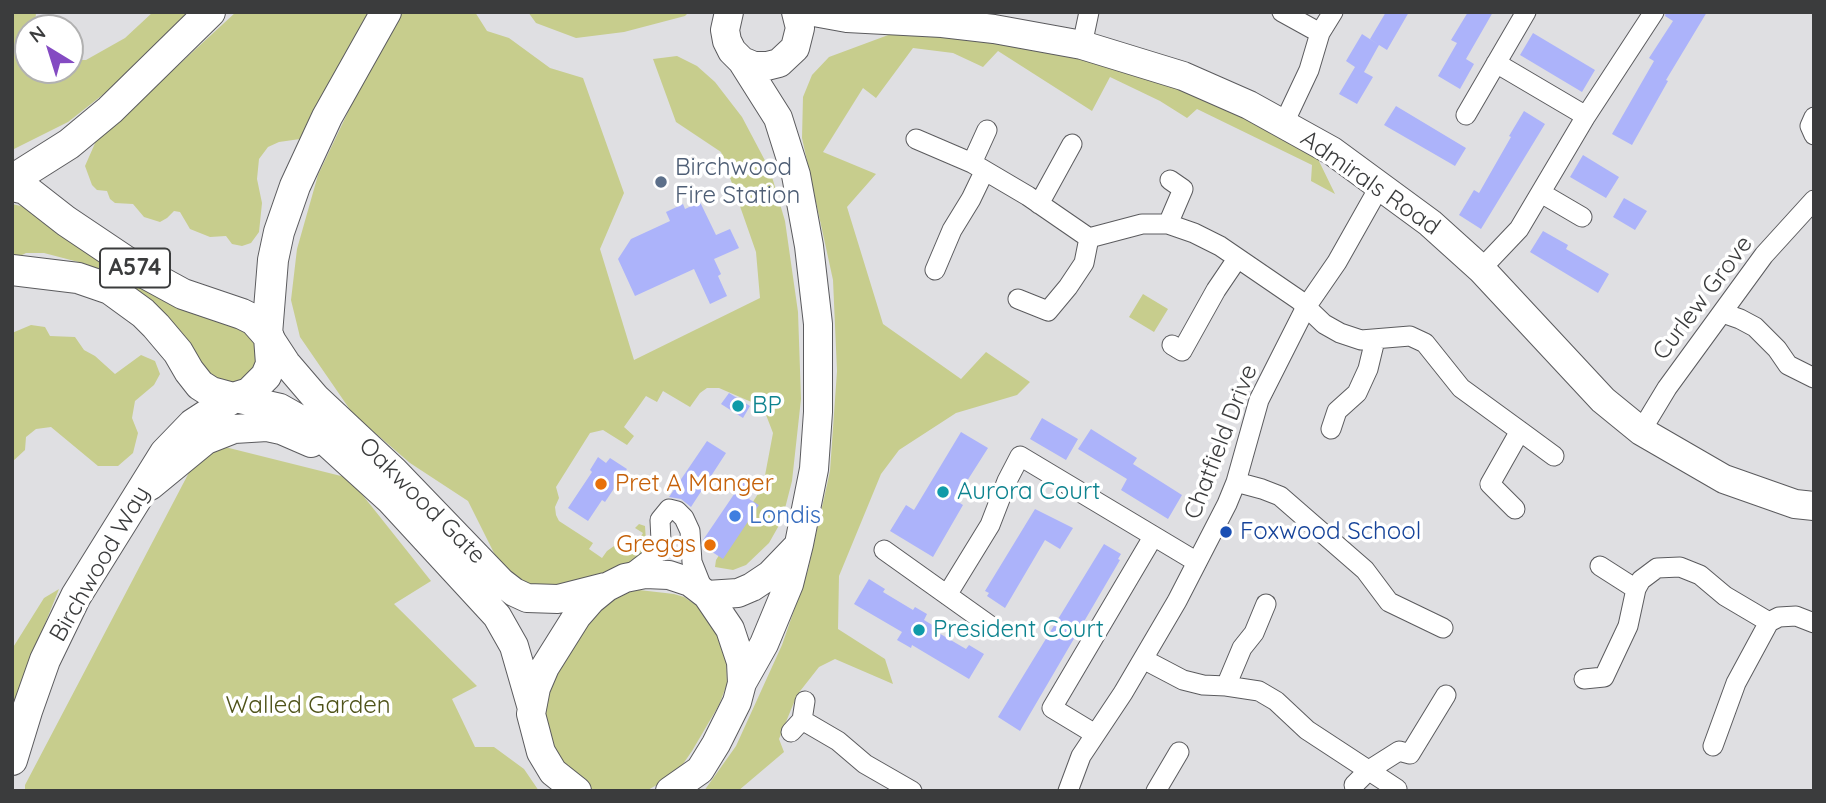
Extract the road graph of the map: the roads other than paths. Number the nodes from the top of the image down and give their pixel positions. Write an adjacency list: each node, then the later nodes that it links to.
1 (210, 12): 27 (main road)
2 (386, 12): 44 (main road)
3 (729, 12): 15 (street)
4 (796, 12): 14 (street)
5 (814, 12): 11 (street, Admirals Road)
6 (1089, 12): 13 (street)
7 (1282, 12): 12 (street)
8 (1333, 12): 12 (street)
9 (1526, 12): 16 (street)
10 (1654, 12): 18 (street)
11 (847, 18): 13 (street, Admirals Road); 14 (street)
12 (1320, 33): 21 (street)
13 (1082, 45): 21 (street, Admirals Road)
14 (792, 52): 15 (street); 20 (street)
15 (743, 61): 20 (street)
16 (1496, 63): 17 (street); 18 (street)
17 (1466, 115)
18 (1586, 116): 31 (street)
19 (1814, 117): 23 (street)
20 (778, 118): 59 (street)
21 (1284, 123): 29 (street, Admirals Road)
22 (987, 130): 26 (street)
23 (1814, 135)
24 (916, 139): 26 (street)
25 (1072, 144): 33 (street)
26 (978, 168): 33 (street); 38 (street)
27 (12, 180)
28 (1170, 180): 35 (street)
29 (1381, 184): 39 (street, Admirals Road); 42 (street, Chatfield Drive)
30 (12, 186): 44 (main road, A574)
31 (1541, 193): 34 (street); 39 (street)
32 (1814, 200): 43 (street, Curlew Grove)
33 (1039, 204): 36 (street)
34 (1582, 217)
35 (1168, 224): 36 (street); 37 (street)
36 (1089, 238): 41 (street)
37 (1237, 259): 42 (street); 46 (street)
38 (933, 260)
39 (1481, 269): 50 (street, Admirals Road)
40 (12, 270): 48 (main road, A574)
41 (1018, 299)
42 (1306, 307): 45 (street); 54 (street, Chatfield Drive)
43 (1723, 313): 47 (street); 50 (street, Curlew Grove)
44 (268, 335): 48 (main road, Birchwood Way); 63 (street, Oakwood Gate)
45 (1375, 340): 49 (street); 51 (street)
46 (1172, 345)
47 (1814, 378)
48 (234, 398): 53 (street, Oakwood Gate); 55 (main road, Birchwood Way)
49 (1331, 429)
50 (1641, 431): 56 (street, Admirals Road)
51 (1520, 432): 52 (street); 57 (street)
52 (1554, 456)
53 (354, 466): 55 (street); 77 (street, Oakwood Gate)
54 (1236, 482): 61 (street, Chatfield Drive); 71 (street)
55 (139, 496): 82 (main road, Birchwood Way)
56 (1814, 506)
57 (1515, 509)
58 (1153, 537): 61 (street); 66 (street); 79 (street)
59 (799, 544): 65 (street); 74 (street)
60 (884, 550): 66 (street)
61 (1197, 562): 72 (street, Chatfield Drive)
62 (1600, 566): 64 (street)
63 (616, 582): 65 (street, Oakwood Gate); 65 (street); 77 (street)
64 (1636, 589): 68 (street); 73 (street)
65 (706, 594): 74 (street)
66 (947, 595): 70 (street)
67 (1266, 604): 75 (street)
68 (1769, 621): 69 (street); 80 (street)
69 (1814, 623)
70 (992, 627)
71 (1443, 628)
72 (1143, 659): 75 (street); 79 (street, Chatfield Drive)
73 (1584, 678)
74 (741, 682): 84 (street)
75 (1226, 686): 83 (street)
76 (1447, 695): 83 (street)
77 (531, 705): 87 (street, Oakwood Gate)
78 (800, 717): 89 (street)
79 (1095, 733): 90 (street, Chatfield Drive)
80 (1713, 746)
81 (1179, 752): 91 (street)
82 (12, 760)
83 (1369, 770): 85 (street); 86 (street)
84 (693, 780): 88 (street)
85 (1354, 785)
86 (1397, 789)
87 (574, 790)
88 (670, 791)
89 (912, 791)
90 (1068, 791)
91 (1156, 791)

